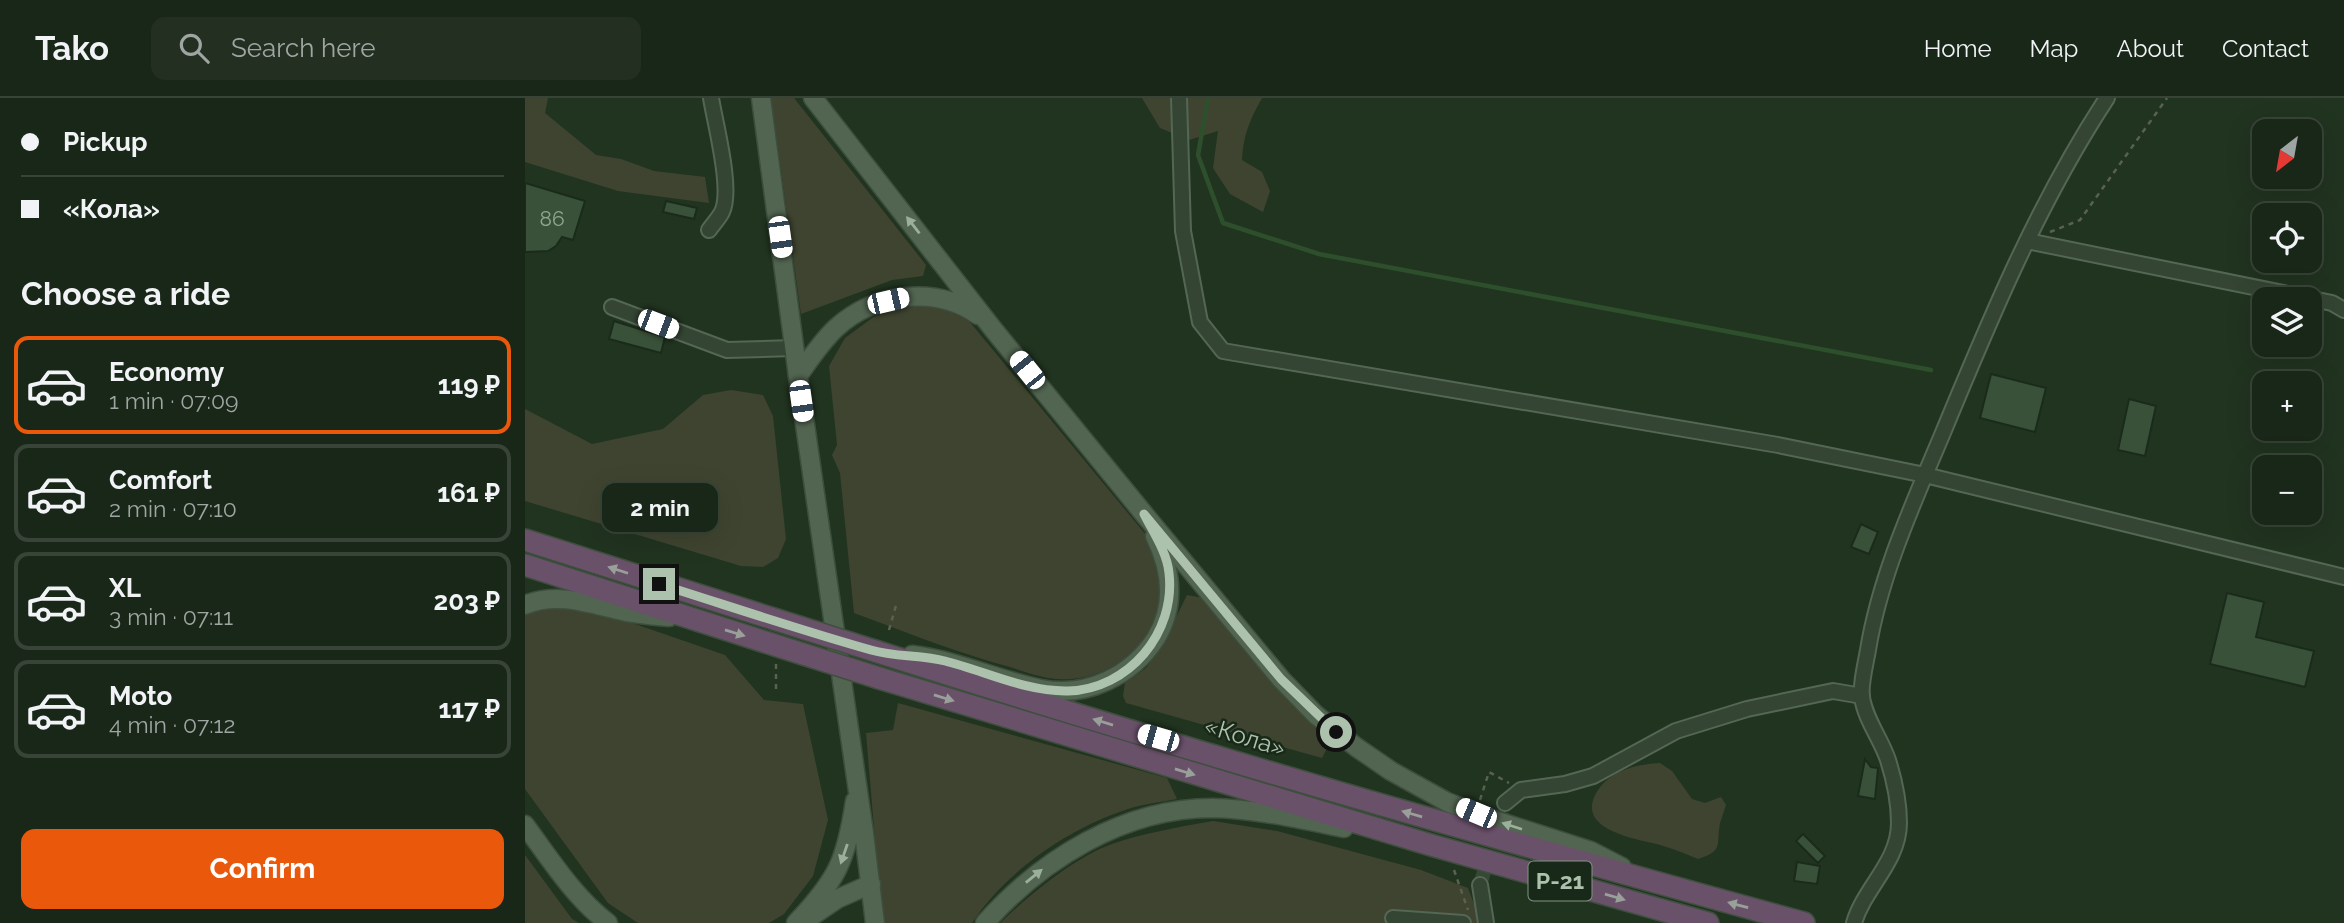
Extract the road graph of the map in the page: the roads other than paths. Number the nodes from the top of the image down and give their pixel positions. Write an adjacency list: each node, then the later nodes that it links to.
1 (711, 98): 6 (street)
2 (761, 98): 11 (main road)
3 (813, 98): 10 (main road, one-way to 3)
4 (1179, 98): 13 (street)
5 (2106, 98): 7 (street)
6 (709, 230)
7 (2027, 240): 9 (street); 13 (street)
8 (612, 307): 11 (street)
9 (2344, 310)
10 (993, 329): 12 (main road); 14 (main road)
11 (795, 348): 12 (main road)
12 (798, 376): 22 (main road)
13 (1925, 475): 17 (street); 21 (street)
14 (1144, 514): 20 (main road); 26 (main road, one-way to 14)
15 (525, 540): 20 (highway, Р-21, one-way to 15, bridge)
16 (525, 565): 19 (highway, Р-21)
17 (2344, 576)
18 (525, 605): 19 (main road)
19 (689, 619): 25 (highway, «Кола» / Р-21, one-way to 25, bridge)
20 (874, 651): 26 (highway, «Кола» / Р-21, one-way to 20)
21 (1861, 696): 23 (street); 38 (street)
22 (856, 787): 27 (main road); 32 (main road, one-way to 32)
23 (1505, 803)
24 (525, 825): 31 (main road)
25 (1431, 845): 34 (main road, one-way to 25); 36 (highway, «Кола» / Р-21, one-way to 36)
26 (1643, 879): 37 (highway, «Кола» / Р-21, one-way to 26)
27 (871, 884): 32 (main road); 33 (main road)
28 (1480, 886): 35 (street)
29 (1393, 918): 30 (street)
30 (1466, 918)
31 (606, 922)
32 (798, 923)
33 (875, 923)
34 (985, 923)
35 (1486, 923)
36 (1708, 923)
37 (1804, 923)
38 (1854, 923)

